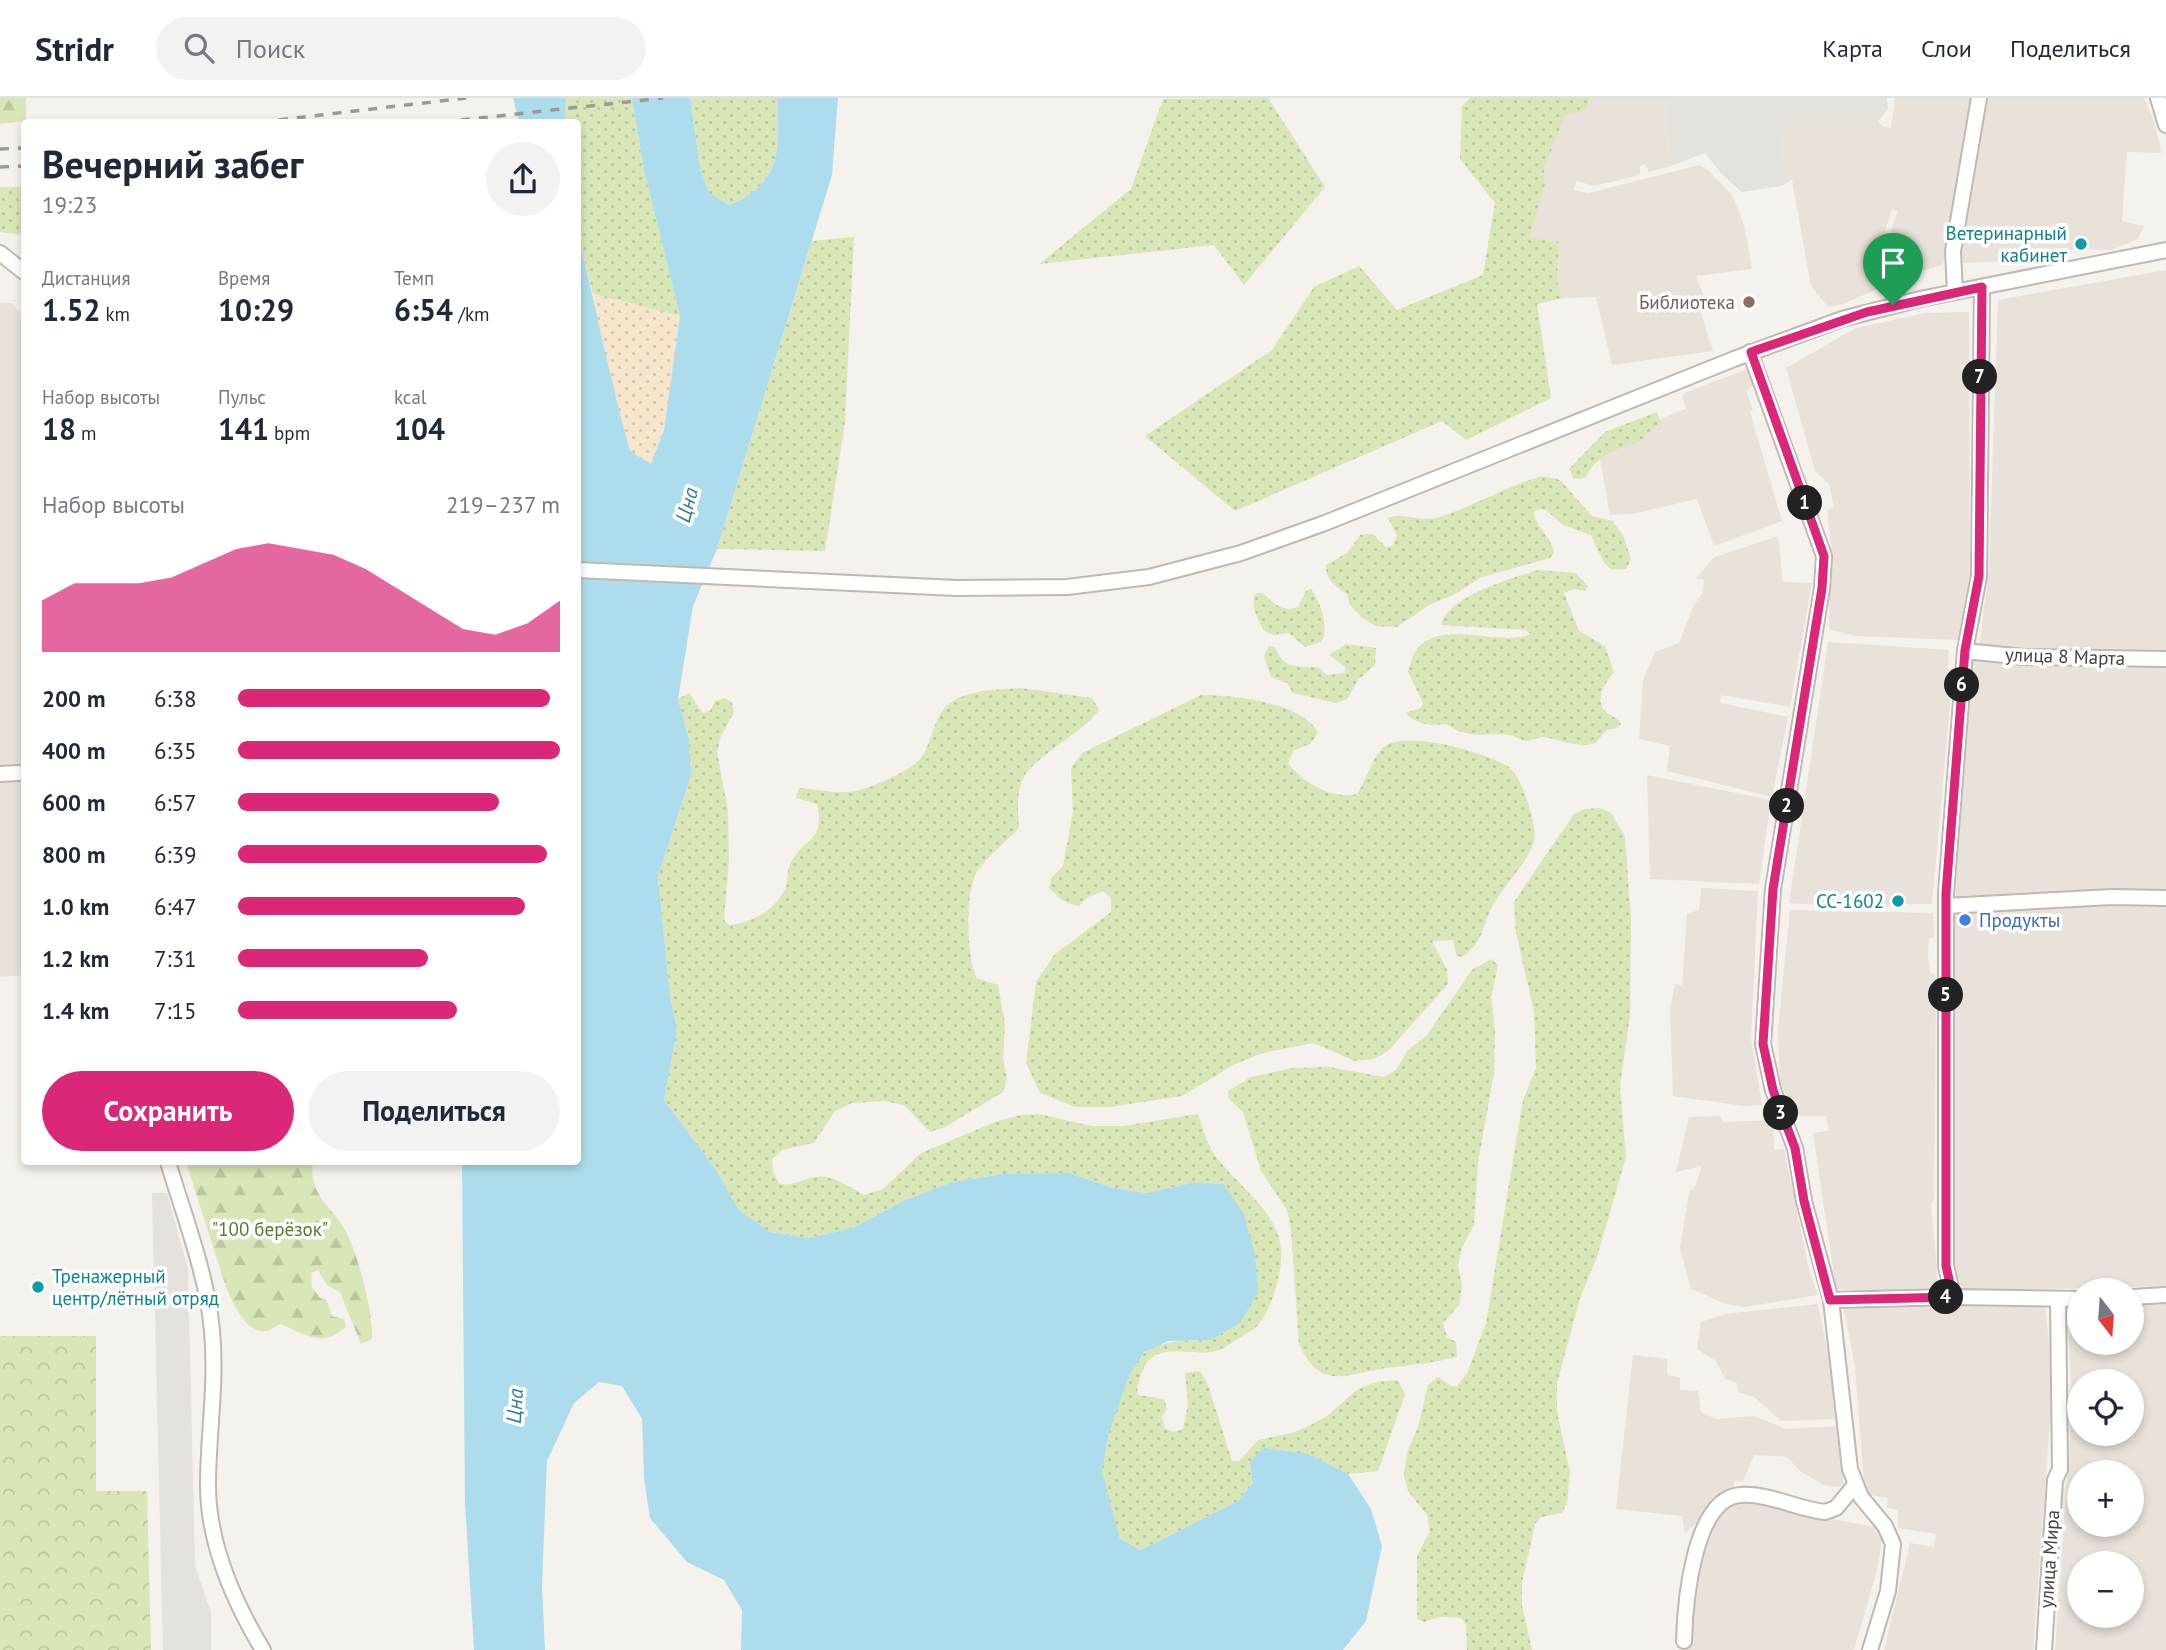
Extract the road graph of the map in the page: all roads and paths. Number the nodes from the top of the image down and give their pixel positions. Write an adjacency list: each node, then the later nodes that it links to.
1 (1979, 98): 8 (street)
2 (2158, 98): 3 (street)
3 (2166, 125)
4 (2166, 250): 7 (street)
5 (0, 253): 6 (street)
6 (21, 270)
7 (1982, 287): 8 (street); 11 (street)
8 (1955, 292): 9 (street)
9 (1751, 352): 10 (street); 21 (street)
10 (581, 570)
11 (1965, 650): 12 (street, улица 8 Марта); 16 (street)
12 (2166, 659)
13 (19, 772): 14 (street)
14 (0, 774)
15 (2166, 898): 16 (street)
16 (1946, 906): 20 (street)
17 (169, 1165): 26 (street)
18 (2166, 1295): 19 (street)
19 (2144, 1296)
20 (1953, 1297): 21 (street); 22 (street)
21 (1830, 1300): 24 (street)
22 (2058, 1300): 23 (street); 28 (street, улица Мира)
23 (2067, 1300)
24 (1855, 1485): 25 (street); 27 (street)
25 (1684, 1641)
26 (263, 1650)
27 (1870, 1650)
28 (2044, 1650)

